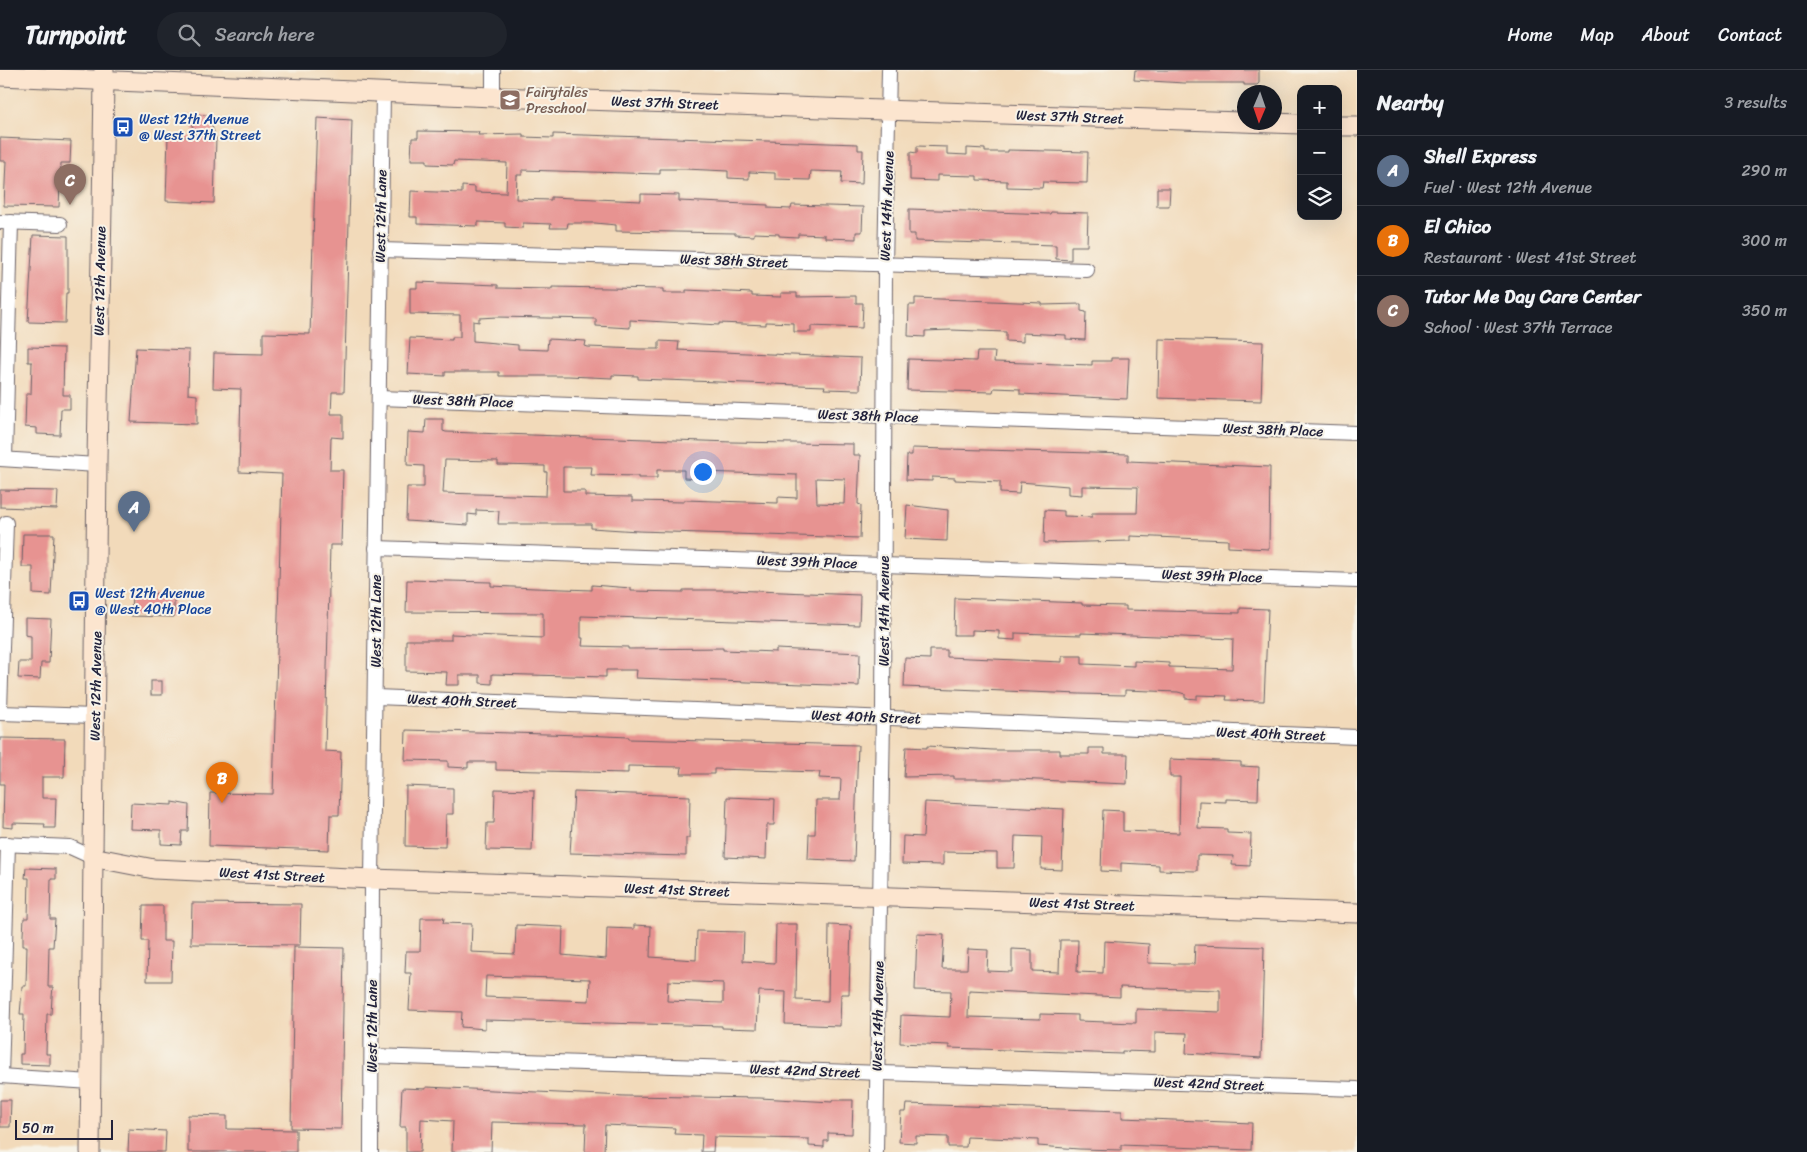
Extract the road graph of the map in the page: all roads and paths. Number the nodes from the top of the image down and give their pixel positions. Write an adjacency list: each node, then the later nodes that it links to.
1 (493, 70): 6 (street)
2 (889, 70): 7 (street, West 14th Avenue)
3 (104, 74): 4 (street, West 37th Street); 5 (street, West 37th Street); 21 (street, West 12th Avenue)
4 (0, 76)
5 (383, 91): 6 (street, West 37th Street); 13 (street, West 12th Lane)
6 (493, 97): 7 (street, West 37th Street)
7 (889, 111): 8 (street, West 37th Street); 14 (street, West 14th Avenue)
8 (1297, 124)
9 (1342, 126): 10 (street)
10 (1357, 126)
11 (6, 222): 12 (street); 16 (street)
12 (60, 224)
13 (380, 250): 14 (street, West 38th Street); 17 (street, West 12th Lane)
14 (885, 266): 15 (street, West 38th Street); 18 (street, West 14th Avenue)
15 (1087, 270)
16 (4, 336): 20 (street)
17 (379, 398): 18 (street, West 38th Place); 23 (street, West 12th Lane)
18 (885, 416): 19 (street, West 38th Place); 24 (street, West 14th Avenue)
19 (1357, 433)
20 (3, 459): 21 (street)
21 (97, 465): 29 (street, West 12th Avenue)
22 (6, 524): 25 (street)
23 (376, 548): 24 (street, West 39th Place); 27 (street, West 12th Lane)
24 (884, 565): 26 (street, West 39th Place); 30 (street, West 14th Avenue)
25 (2, 580): 28 (street)
26 (1357, 581)
27 (376, 697): 30 (street, West 40th Street); 34 (street, West 12th Lane)
28 (0, 712): 29 (street)
29 (96, 716): 33 (street, West 12th Avenue)
30 (883, 718): 31 (street, West 40th Street); 35 (street, West 14th Avenue)
31 (1357, 738)
32 (4, 844): 33 (street, West 41st Street); 37 (street)
33 (92, 857): 34 (street, West 41st Street); 41 (street, West 12th Avenue)
34 (372, 879): 35 (street, West 41st Street); 38 (street, West 12th Lane)
35 (880, 897): 36 (street, West 41st Street); 39 (street, West 14th Avenue)
36 (1357, 913)
37 (3, 956): 40 (street)
38 (372, 1056): 39 (street, West 42nd Street); 44 (street, West 12th Lane)
39 (877, 1073): 42 (street, West 42nd Street); 45 (street, West 14th Avenue)
40 (0, 1076): 41 (street)
41 (90, 1082): 43 (street, West 12th Avenue)
42 (1357, 1089)
43 (90, 1152)
44 (371, 1152)
45 (876, 1152)

